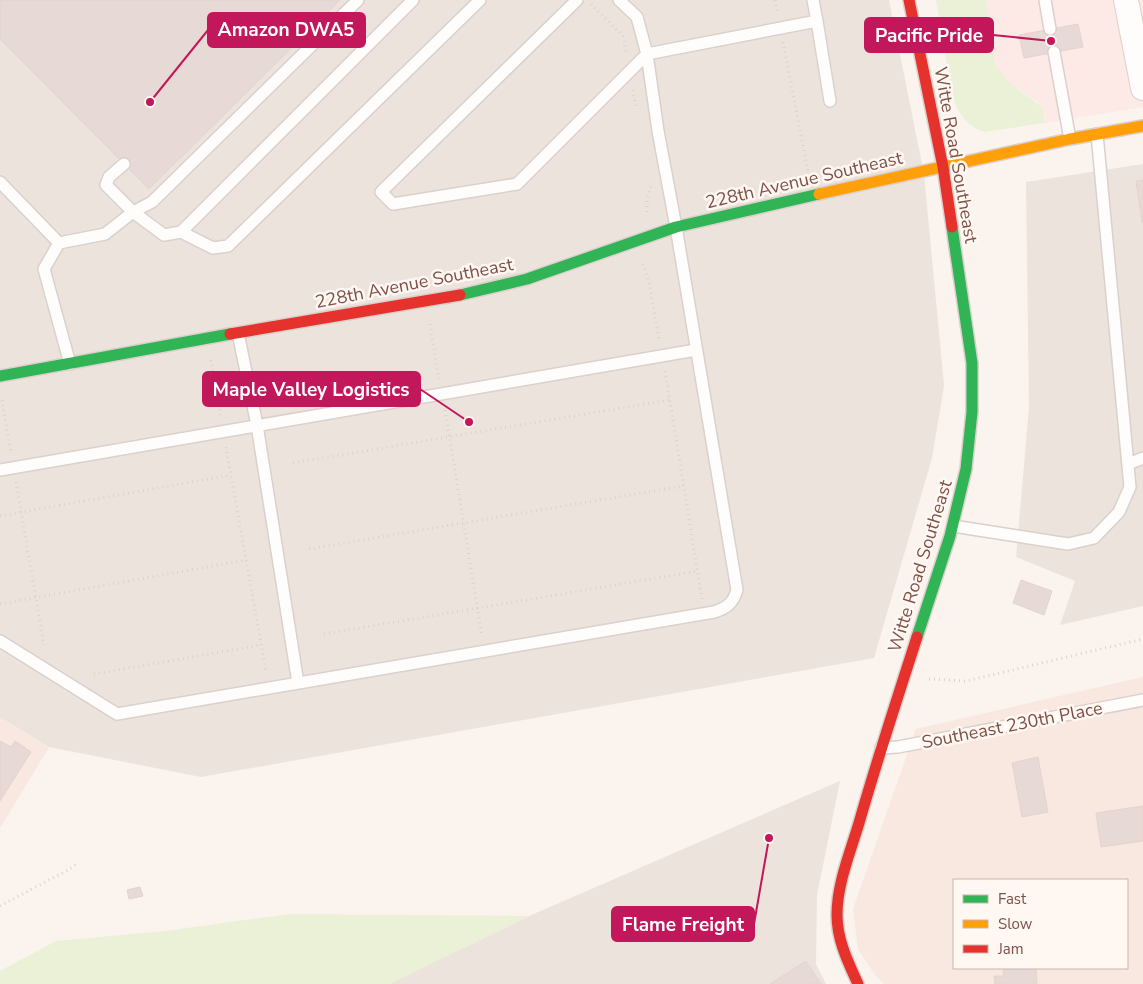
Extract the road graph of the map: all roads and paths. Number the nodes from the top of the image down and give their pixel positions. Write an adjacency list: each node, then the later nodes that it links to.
1 (358, 0): 30 (lane)
2 (413, 0): 32 (lane)
3 (480, 0): 32 (lane)
4 (577, 0): 18 (lane)
5 (588, 0): 18 (path)
6 (619, 0): 17 (lane)
7 (775, 0): 13 (path)
8 (813, 0): 12 (lane)
9 (909, 0): 26 (street, Witte Road Southeast)
10 (1045, 0): 14 (lane)
11 (1126, 0): 15 (street)
12 (817, 21): 13 (lane); 20 (lane)
13 (781, 28): 17 (lane); 29 (path)
14 (1050, 29)
15 (1138, 39): 19 (street)
16 (1054, 52): 24 (lane)
17 (647, 54): 18 (lane); 31 (lane)
18 (630, 73): 21 (path)
19 (1143, 88)
20 (830, 101)
21 (637, 111)
22 (1143, 126): 23 (street, 228th Avenue Southeast)
23 (1097, 134): 24 (street, 228th Avenue Southeast); 51 (lane)
24 (1070, 139): 26 (street, 228th Avenue Southeast)
25 (124, 164): 30 (lane)
26 (943, 167): 29 (street, 228th Avenue Southeast); 59 (street, Witte Road Southeast)
27 (649, 178): 33 (path)
28 (0, 182): 35 (lane)
29 (813, 195): 31 (street, 228th Avenue Southeast)
30 (133, 212): 32 (lane); 35 (lane)
31 (676, 227): 33 (street, 228th Avenue Southeast); 39 (lane)
32 (181, 232)
33 (651, 236): 34 (street, 228th Avenue Southeast)
34 (634, 242): 36 (street, 228th Avenue Southeast); 40 (path)
35 (59, 243): 41 (lane)
36 (426, 301): 37 (street, 228th Avenue Southeast); 43 (path)
37 (238, 333): 38 (street, 228th Avenue Southeast); 46 (lane)
38 (208, 338): 41 (street, 228th Avenue Southeast); 47 (path)
39 (696, 350): 40 (lane); 66 (lane)
40 (662, 356): 43 (lane); 45 (path)
41 (70, 364): 42 (street, 228th Avenue Southeast)
42 (0, 376)
43 (442, 394): 46 (lane); 48 (path)
44 (2, 396): 52 (path)
45 (669, 400): 48 (path); 55 (path)
46 (257, 425): 47 (lane); 75 (lane)
47 (224, 431): 52 (lane); 54 (path)
48 (449, 437): 50 (path); 58 (path)
49 (1143, 458): 51 (lane)
50 (293, 463)
51 (1128, 464): 59 (lane)
52 (14, 467): 53 (lane); 56 (path)
53 (0, 470)
54 (231, 475): 56 (path); 61 (path)
55 (684, 486): 58 (path); 62 (path)
56 (22, 512): 57 (path); 63 (path)
57 (0, 516)
58 (463, 523): 60 (path); 65 (path)
59 (953, 526): 74 (street, Witte Road Southeast)
60 (309, 549)
61 (246, 560): 63 (path); 71 (path)
62 (698, 571): 65 (path); 66 (path)
63 (36, 597): 64 (path); 70 (path)
64 (0, 604)
65 (477, 608): 67 (path); 72 (path)
66 (705, 614): 72 (lane)
67 (324, 634)
68 (1143, 639): 74 (path)
69 (0, 641): 76 (lane)
70 (44, 645)
71 (261, 645): 73 (path); 76 (path)
72 (484, 651): 75 (lane)
73 (94, 674)
74 (904, 678): 78 (street, Witte Road Southeast)
75 (298, 683): 76 (lane)
76 (268, 688)
77 (1143, 700): 78 (lane, Southeast 230th Place)
78 (881, 748): 81 (street, Witte Road Southeast)
79 (78, 863): 80 (path)
80 (0, 906)
81 (858, 984)

